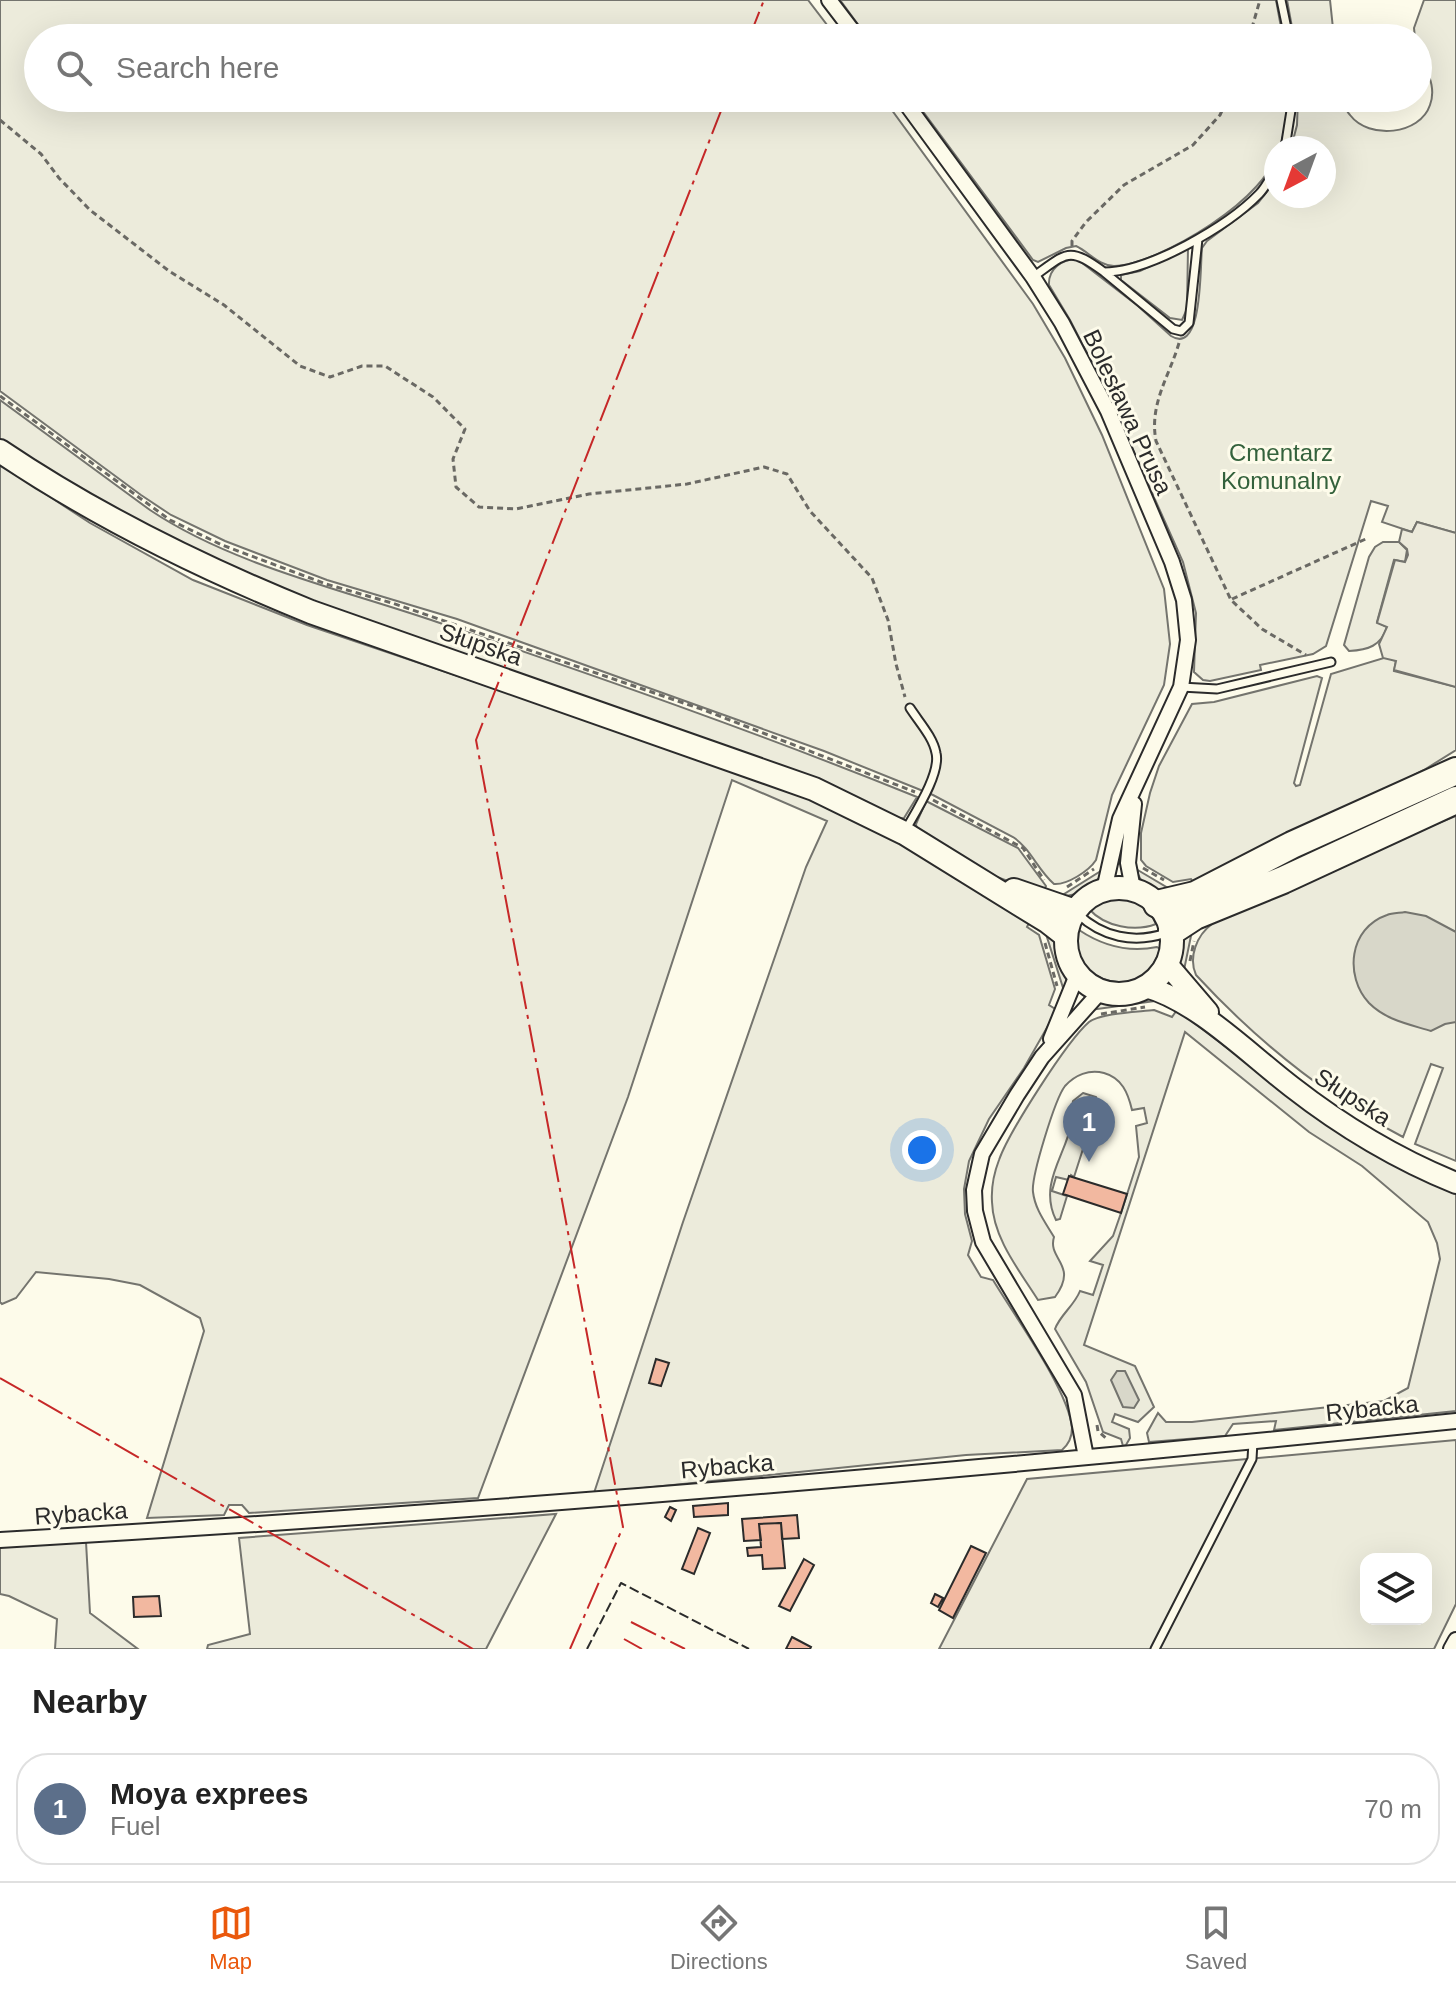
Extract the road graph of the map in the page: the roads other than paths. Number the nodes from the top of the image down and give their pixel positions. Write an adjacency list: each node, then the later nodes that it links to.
1 (829, 0): 3 (street)
2 (1281, 0): 4 (lane)
3 (847, 24)
4 (1286, 24)
5 (912, 112): 11 (street, Bolesława Prusa)
6 (1291, 112): 7 (lane)
7 (1287, 136)
8 (1264, 187): 9 (lane)
9 (1198, 239): 10 (lane); 10 (lane)
10 (1104, 272): 11 (lane)
11 (1033, 277): 14 (street, Bolesława Prusa)
12 (0, 451): 23 (main road, Słupska)
13 (1331, 662): 14 (lane)
14 (1181, 687): 18 (street, Bolesława Prusa)
15 (910, 708): 23 (lane)
16 (1456, 763): 19 (highway)
17 (1456, 771): 19 (highway)
18 (1138, 779): 27 (street, Bolesława Prusa); 28 (street, Bolesława Prusa)
19 (1429, 783): 24 (highway)
20 (1456, 800): 22 (highway)
21 (1456, 807): 22 (highway)
22 (1425, 816): 31 (highway)
23 (904, 833): 25 (main road, Słupska)
24 (1292, 845): 26 (lane); 31 (highway)
25 (955, 864): 32 (main road, Słupska); 34 (main road, Słupska)
26 (1255, 874)
27 (1133, 889): 28 (main road); 30 (main road)
28 (1104, 890): 32 (main road)
29 (1231, 893): 31 (lane)
30 (1157, 904): 31 (highway); 33 (main road)
31 (1196, 908): 33 (highway)
32 (1075, 911): 33 (lane); 34 (main road)
33 (1172, 931): 35 (main road)
34 (1066, 936): 36 (main road)
35 (1178, 965): 37 (main road); 39 (main road, Słupska)
36 (1077, 975): 38 (main road); 40 (street)
37 (1146, 987): 38 (main road); 39 (main road, Słupska)
38 (1101, 991): 40 (street)
39 (1232, 1038): 41 (main road, Słupska)
40 (1042, 1057): 44 (street)
41 (1456, 1183)
42 (1456, 1421): 43 (street, Rybacka)
43 (1253, 1442): 44 (street, Rybacka); 47 (lane)
44 (1086, 1457): 45 (street, Rybacka)
45 (0, 1540)
46 (1456, 1640): 48 (street)
47 (1155, 1649)
48 (1451, 1649)

